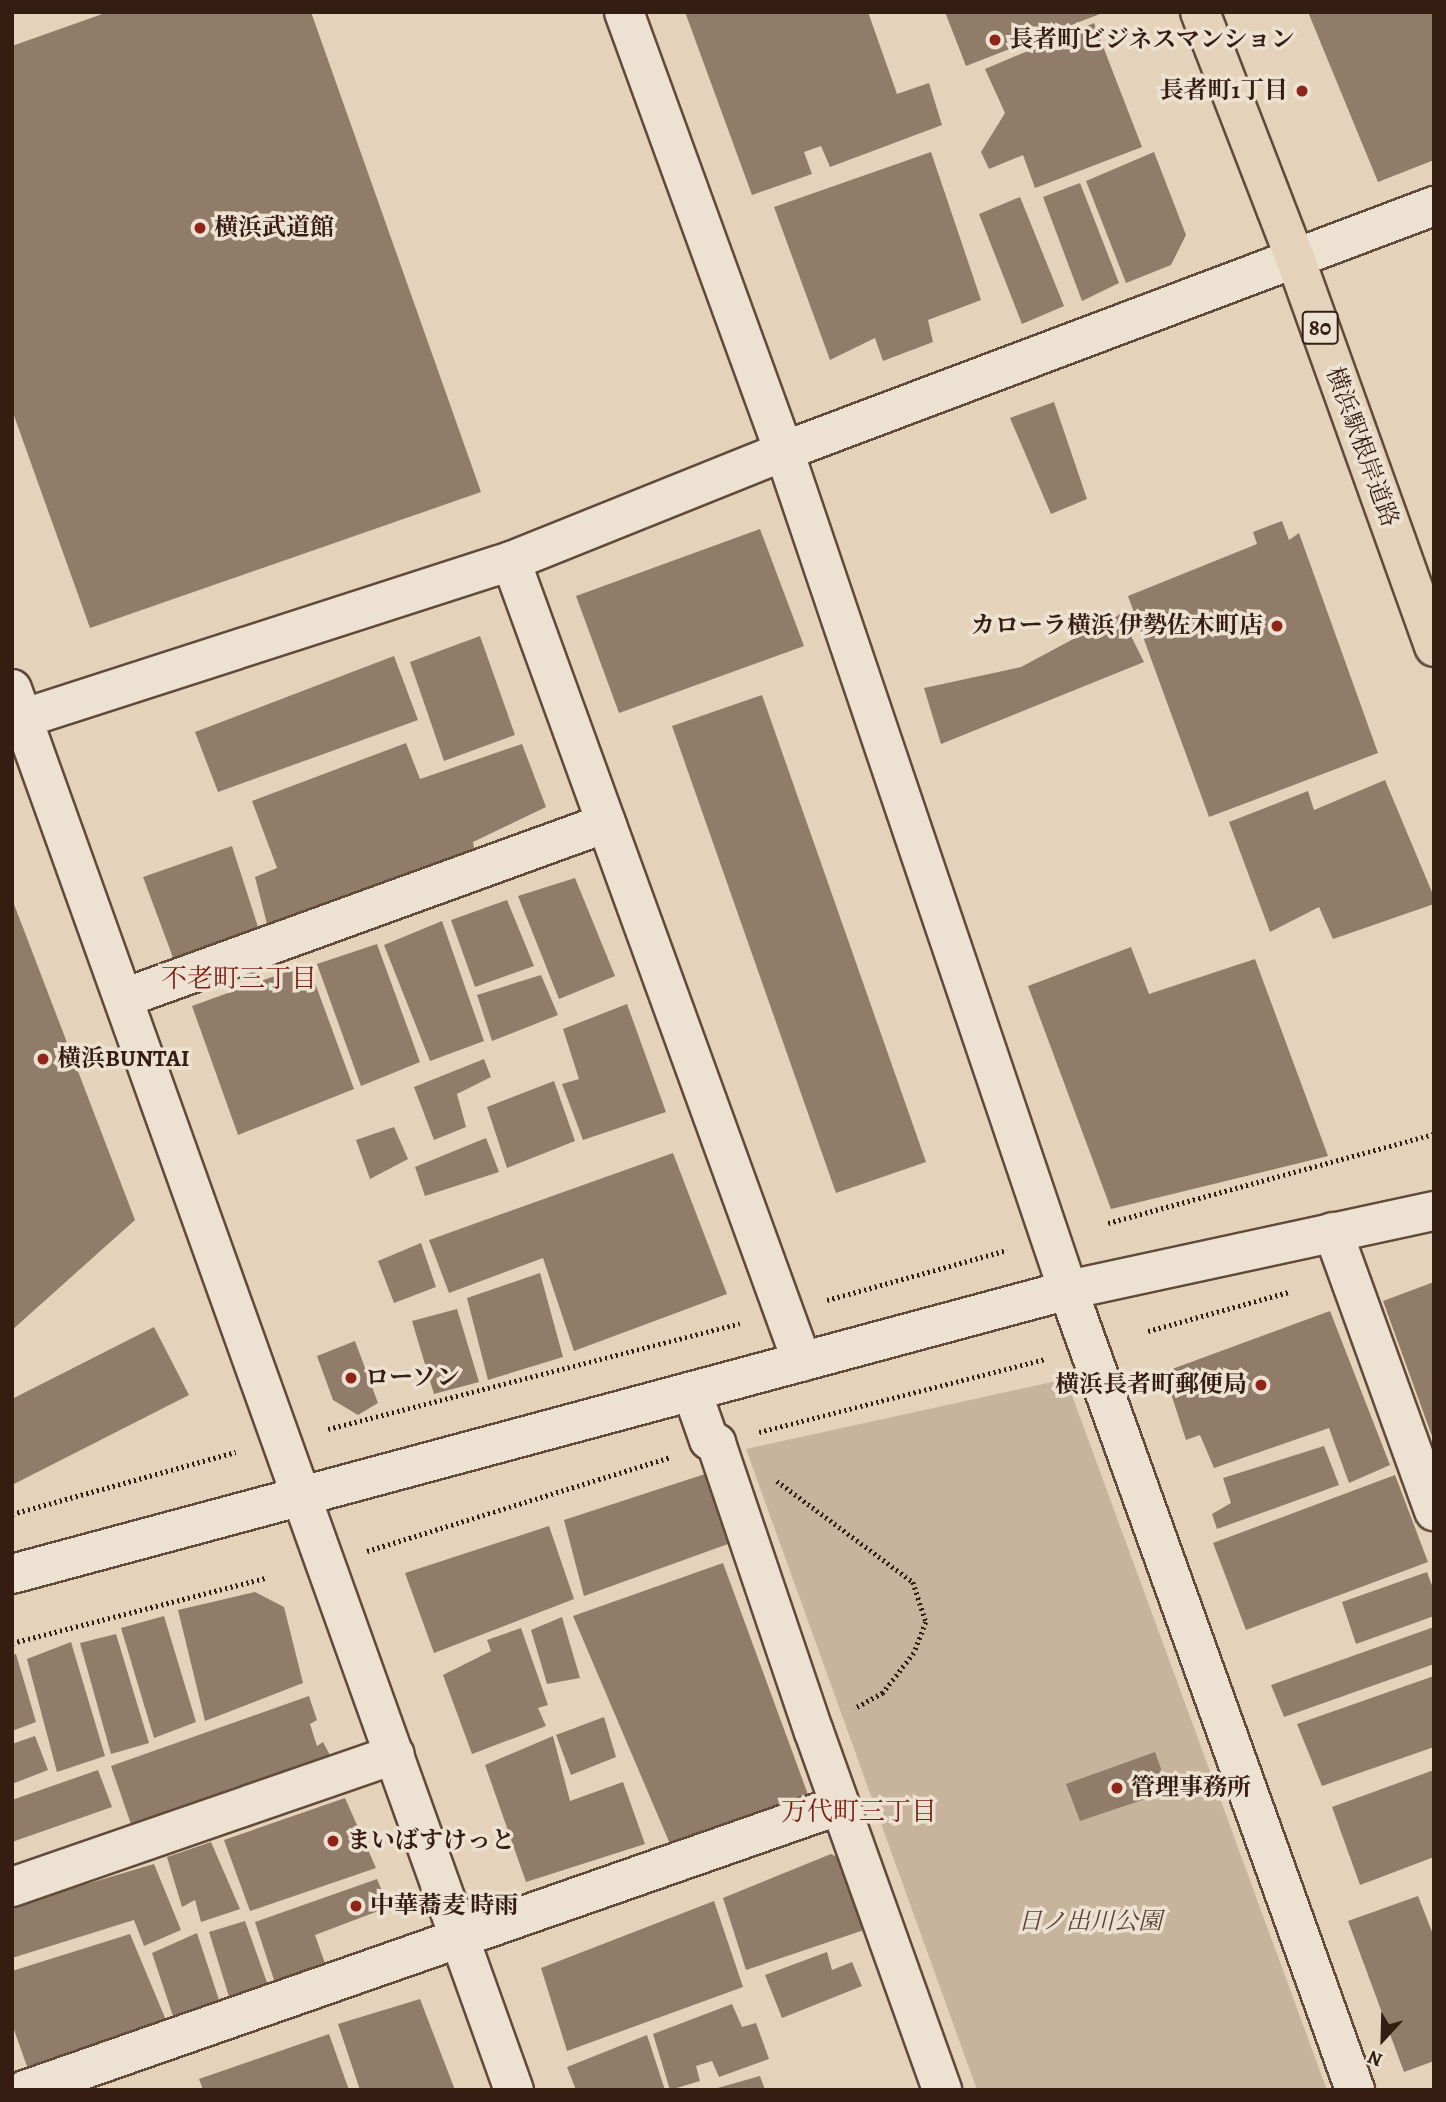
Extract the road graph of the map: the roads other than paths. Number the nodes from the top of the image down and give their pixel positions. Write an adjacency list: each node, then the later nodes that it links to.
1 (624, 12): 5 (street)
2 (1200, 12): 4 (main road, 横浜駅根岸道路 / 80)
3 (1434, 206): 4 (street)
4 (1295, 258): 5 (street); 7 (main road, 横浜駅根岸道路 / 80)
5 (784, 451): 6 (street); 13 (street)
6 (511, 561): 8 (street); 9 (street)
7 (1434, 647)
8 (16, 710): 10 (street)
9 (606, 823): 10 (street); 14 (street)
10 (124, 998): 16 (street)
11 (1434, 1210): 12 (street)
12 (1333, 1232): 13 (street); 17 (street)
13 (1068, 1290): 14 (street); 26 (street)
14 (802, 1362): 15 (street)
15 (692, 1392): 16 (street); 20 (street)
16 (304, 1498): 18 (street); 19 (street)
17 (1434, 1511)
18 (12, 1574)
19 (395, 1754): 21 (street); 22 (street)
20 (840, 1805): 22 (street); 25 (street)
21 (12, 1887)
22 (461, 1939): 23 (street); 24 (street)
23 (25, 2090)
24 (514, 2090)
25 (942, 2090)
26 (1355, 2090)

